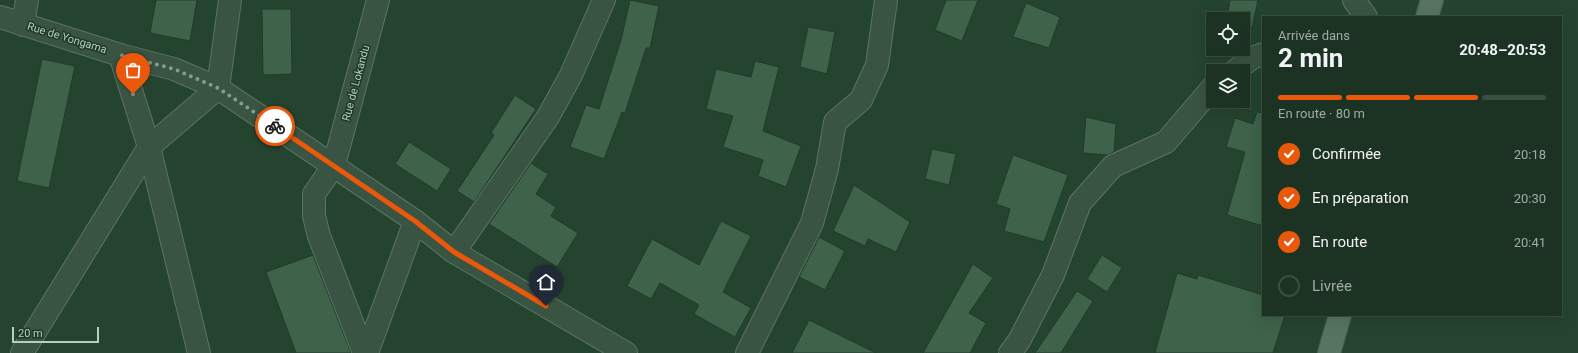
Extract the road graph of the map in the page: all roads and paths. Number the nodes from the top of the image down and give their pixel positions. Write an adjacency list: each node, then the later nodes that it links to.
1 (27, 0): 11 (street)
2 (230, 0): 15 (street)
3 (378, 0): 18 (street, Rue de Lokandu)
4 (604, 0): 20 (street)
5 (886, 0): 26 (street)
6 (1354, 0): 8 (street)
7 (1432, 0): 9 (main road)
8 (1365, 16)
9 (1427, 16)
10 (0, 17): 11 (street, Rue de Yongama)
11 (23, 25): 13 (street, Rue de Yongama)
12 (1262, 54): 14 (street)
13 (120, 55): 15 (street, Rue de Yongama); 17 (street)
14 (1244, 64)
15 (218, 88): 17 (street); 18 (street, Rue de Yongama)
16 (1206, 95): 27 (street)
17 (149, 147): 22 (street); 23 (street)
18 (334, 165): 19 (street, Rue de Yongama); 24 (street, Rue de Lokandu)
19 (415, 221): 20 (street, Rue de Yongama); 24 (street)
20 (454, 252): 25 (street, Rue de Yongama)
21 (1340, 316): 28 (main road)
22 (22, 353)
23 (199, 353)
24 (365, 353)
25 (626, 353)
26 (747, 353)
27 (1010, 353)
28 (1329, 353)

